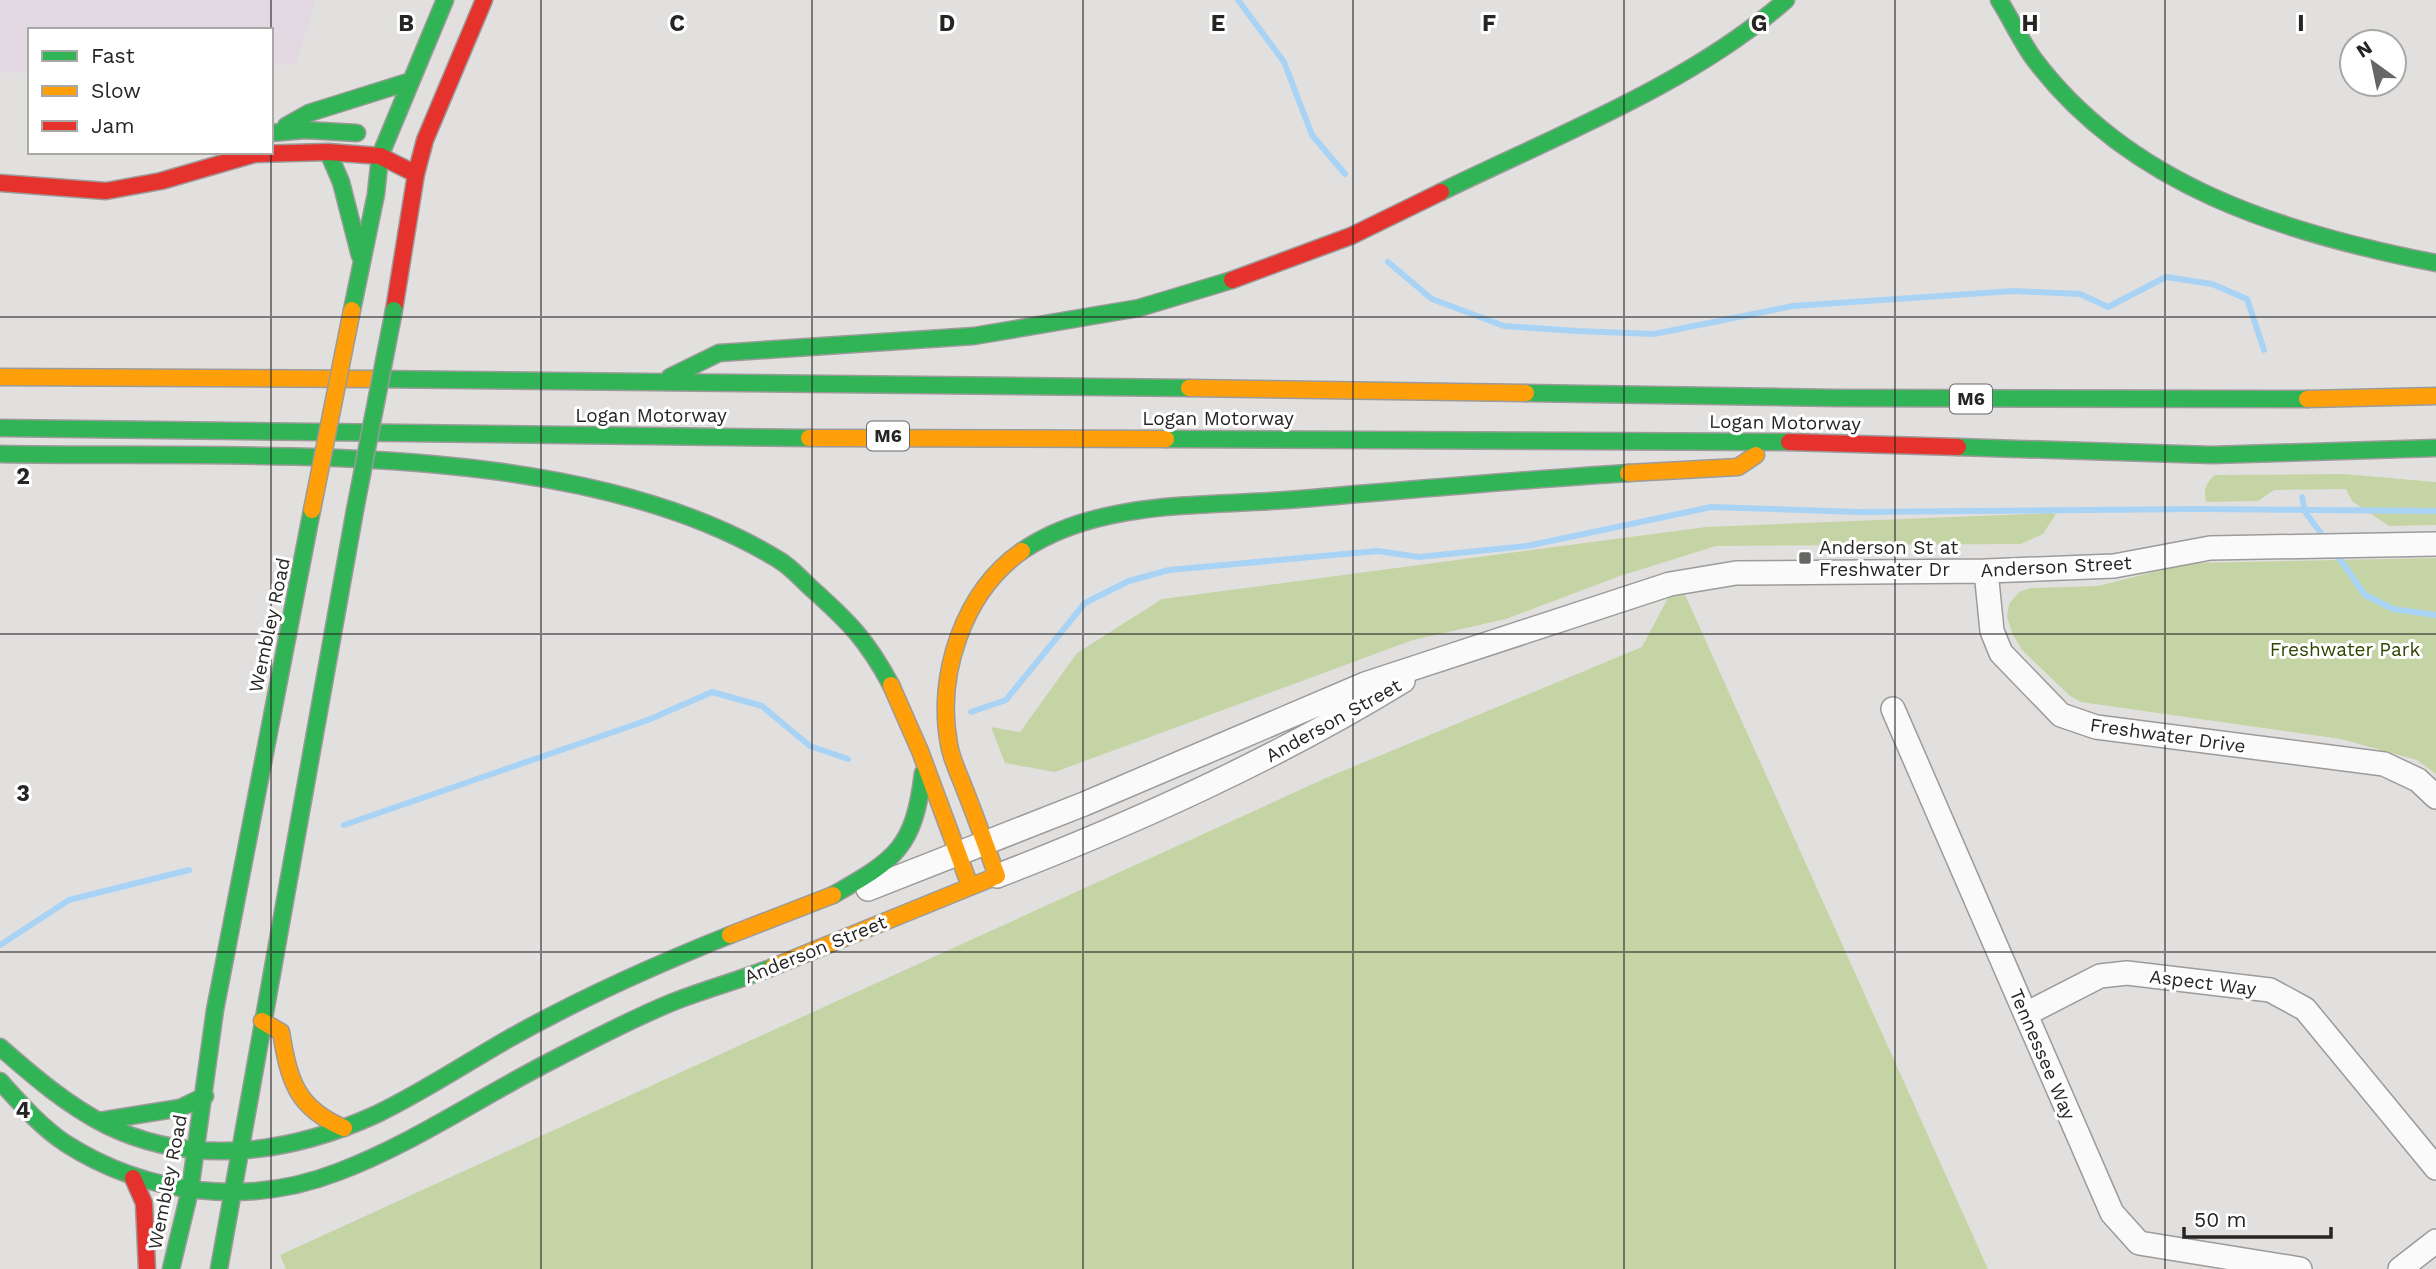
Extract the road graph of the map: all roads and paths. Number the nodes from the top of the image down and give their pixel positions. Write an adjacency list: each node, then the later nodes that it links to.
1 (445, 0): 5 (main road, Wembley Road)
2 (484, 0): 7 (main road, Wembley Road)
3 (1786, 0): 20 (main road)
4 (1999, 0): 18 (main road)
5 (411, 81): 6 (main road); 7 (main road, Wembley Road)
6 (273, 132): 7 (main road)
7 (407, 138): 12 (main road, Wembley Road); 15 (main road, Wembley Road)
8 (328, 152): 11 (main road); 12 (main road); 17 (main road)
9 (195, 154): 13 (main road)
10 (255, 154): 16 (main road)
11 (273, 154)
12 (380, 156): 15 (main road); 17 (main road, Wembley Road)
13 (165, 163)
14 (86, 172): 16 (main road)
15 (416, 174): 38 (main road, Wembley Road, bridge)
16 (5, 183)
17 (361, 261): 41 (main road, Wembley Road, bridge)
18 (2436, 263)
19 (0, 377): 20 (main road, Logan Motorway / M6)
20 (662, 381): 21 (main road, Logan Motorway / M6)
21 (2436, 396)
22 (0, 428): 23 (main road, Logan Motorway / M6)
23 (1776, 442): 24 (main road, Logan Motorway / M6); 32 (main road)
24 (2436, 448)
25 (0, 454): 30 (main road)
26 (2436, 544): 27 (street, Anderson Street)
27 (1986, 571): 28 (street, Anderson Street); 31 (street, Freshwater Drive)
28 (1429, 665): 32 (street, Anderson Street); 34 (street, Anderson Street)
29 (1893, 709): 37 (street, Tennessee Way)
30 (924, 767): 33 (main road); 36 (main road)
31 (2436, 797)
32 (984, 844): 33 (street, Anderson Street); 34 (main road)
33 (957, 855): 35 (main road); 36 (street, Anderson Street)
34 (997, 876): 35 (main road, Anderson Street)
35 (970, 886): 49 (main road, Anderson Street)
36 (833, 895): 43 (main road, Anderson Street)
37 (2026, 1014): 46 (street, Aspect Way); 54 (street, Tennessee Way)
38 (262, 1021): 43 (main road); 45 (main road, Wembley Road)
39 (0, 1047): 42 (main road, Anderson Street)
40 (0, 1081): 47 (main road, Anderson Street)
41 (205, 1096): 42 (main road); 44 (main road, Wembley Road)
42 (97, 1121): 44 (main road, Anderson Street)
43 (344, 1128): 45 (main road, Anderson Street)
44 (197, 1150): 45 (main road, Anderson Street); 48 (main road, Wembley Road)
45 (241, 1153): 49 (main road, Wembley Road)
46 (2436, 1168)
47 (133, 1178): 48 (main road, Anderson Street); 51 (main road)
48 (190, 1191): 49 (main road, Anderson Street); 52 (main road, Wembley Road)
49 (237, 1191): 53 (main road, Wembley Road)
50 (2436, 1241): 55 (street)
51 (147, 1269)
52 (171, 1269)
53 (219, 1269)
54 (2300, 1269)
55 (2400, 1269)

